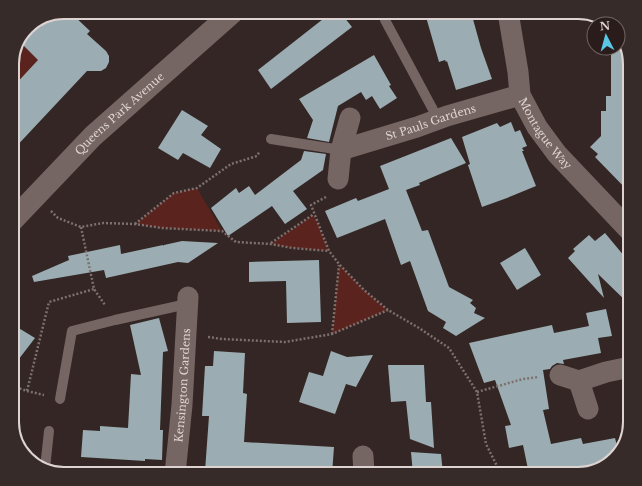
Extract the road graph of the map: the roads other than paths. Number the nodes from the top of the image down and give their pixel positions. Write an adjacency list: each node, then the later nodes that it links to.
1 (225, 19): 10 (street, Queens Park Avenue)
2 (509, 19): 4 (street, Montague Way)
3 (385, 20): 6 (lane)
4 (520, 95): 6 (street, St Pauls Gardens); 11 (street, Montague Way)
5 (350, 118): 8 (street)
6 (438, 119): 8 (street, St Pauls Gardens)
7 (271, 140): 8 (lane)
8 (341, 150): 9 (street)
9 (338, 179)
10 (19, 213)
11 (623, 224)
12 (187, 301): 14 (lane); 18 (street, Kensington Gardens)
13 (623, 368): 15 (street)
14 (60, 399)
15 (588, 409)
16 (49, 431): 17 (lane)
17 (46, 463)
18 (176, 467)

